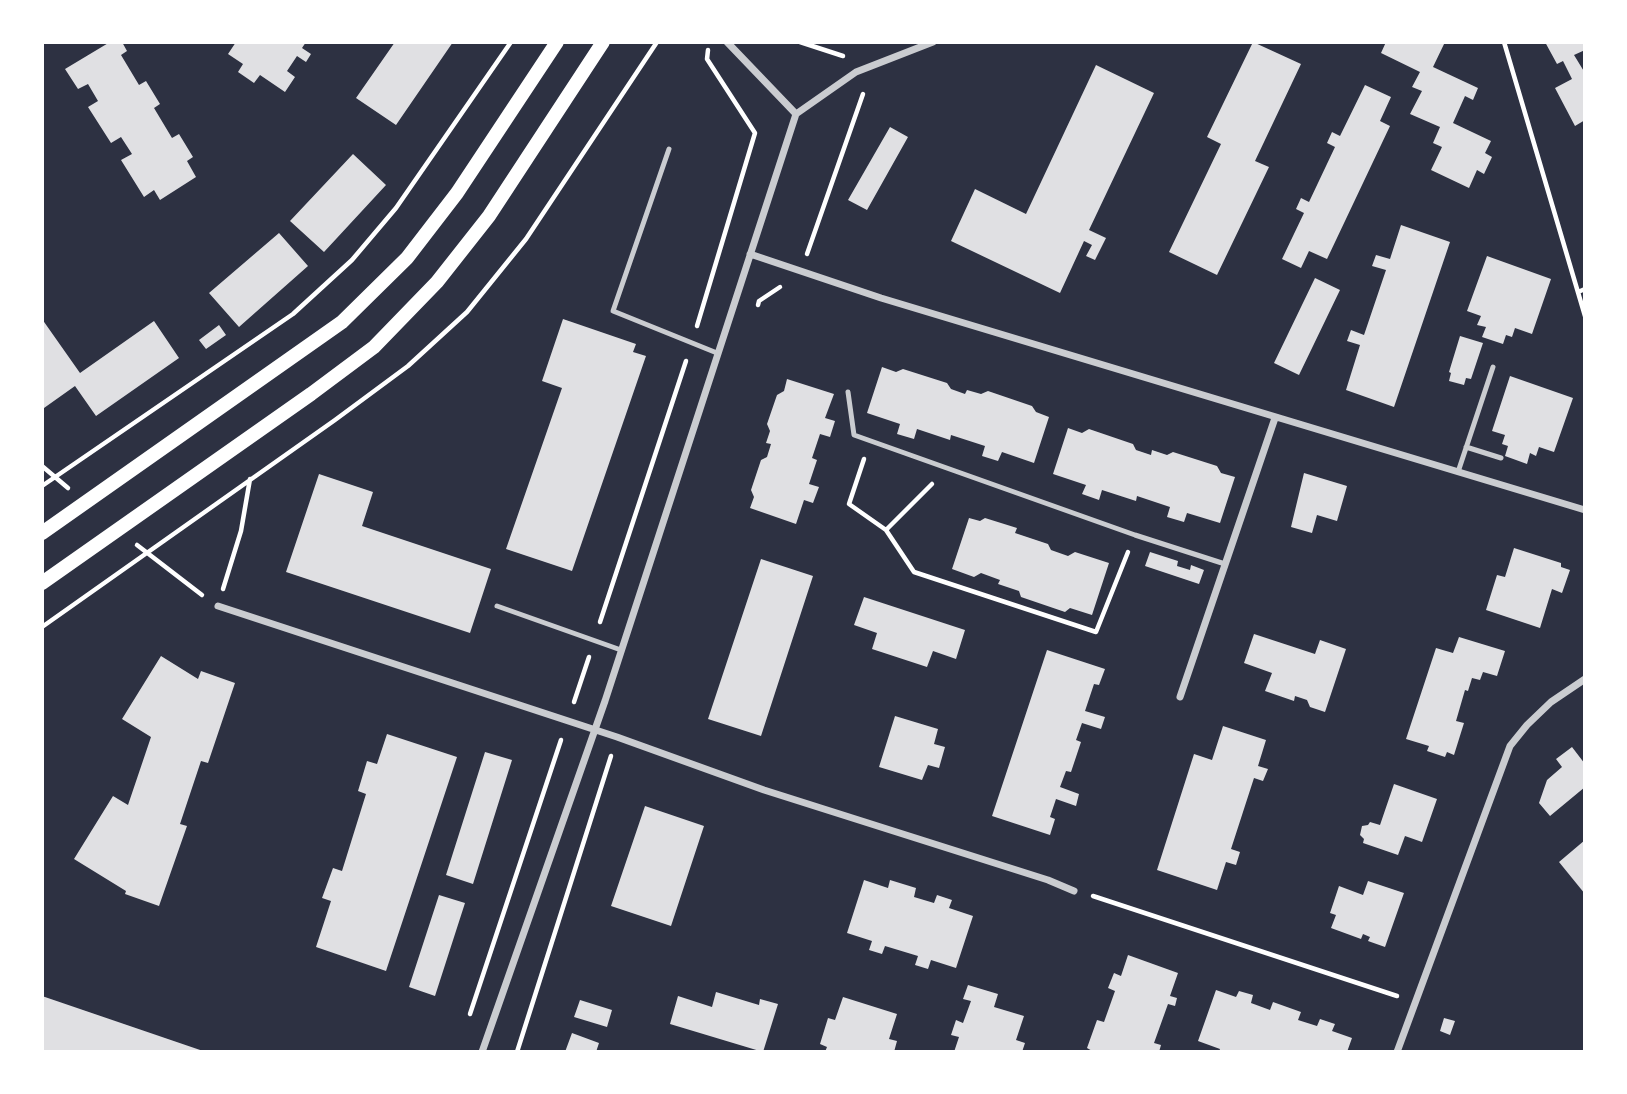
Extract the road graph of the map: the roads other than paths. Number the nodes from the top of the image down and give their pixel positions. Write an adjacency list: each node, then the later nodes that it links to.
1 (557, 42): 16 (main road)
2 (603, 42): 18 (main road)
3 (727, 42): 5 (street)
4 (933, 42): 5 (street)
5 (796, 114): 7 (street)
6 (669, 149): 8 (lane)
7 (750, 254): 8 (street); 11 (street)
8 (717, 353): 21 (street)
9 (1493, 367): 12 (lane)
10 (848, 393): 17 (lane)
11 (1275, 418): 14 (street); 17 (street)
12 (1466, 447): 13 (lane); 14 (lane)
13 (1501, 458)
14 (1458, 472): 15 (street)
15 (1585, 510)
16 (42, 533)
17 (1225, 564): 23 (street)
18 (42, 583)
19 (218, 606): 24 (street)
20 (497, 606): 21 (lane)
21 (621, 650): 24 (street)
22 (1585, 679): 27 (street)
23 (1180, 697)
24 (593, 729): 25 (street); 26 (street)
25 (1074, 891)
26 (482, 1052)
27 (1397, 1052)

